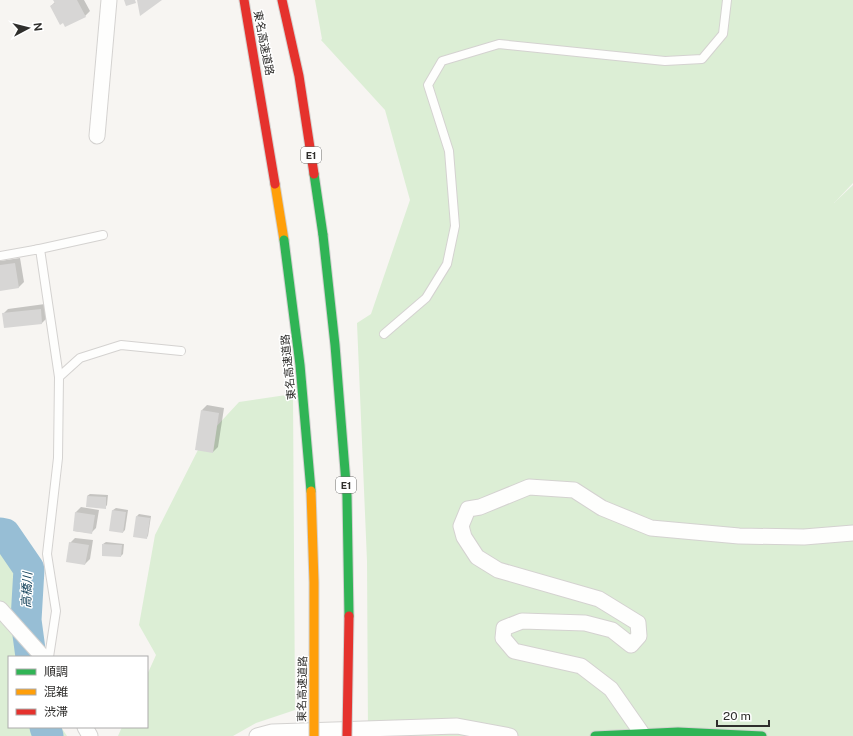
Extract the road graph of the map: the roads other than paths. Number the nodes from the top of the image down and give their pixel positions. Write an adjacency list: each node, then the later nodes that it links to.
1 (109, 0): 5 (street)
2 (244, 0): 18 (main road, 東名高速道路, bridge)
3 (282, 0): 19 (main road, E1, bridge)
4 (727, 0): 9 (lane)
5 (96, 136)
6 (102, 235): 7 (lane)
7 (35, 250): 8 (lane); 11 (lane)
8 (0, 256)
9 (384, 334)
10 (181, 351): 11 (lane)
11 (59, 377): 15 (lane)
12 (853, 533): 16 (street)
13 (4, 613): 14 (street)
14 (43, 656)
15 (49, 656)
16 (641, 732): 21 (main road); 22 (main road)
17 (257, 736): 20 (street)
18 (314, 736)
19 (347, 736)
20 (510, 736)
21 (595, 736)
22 (762, 736)

